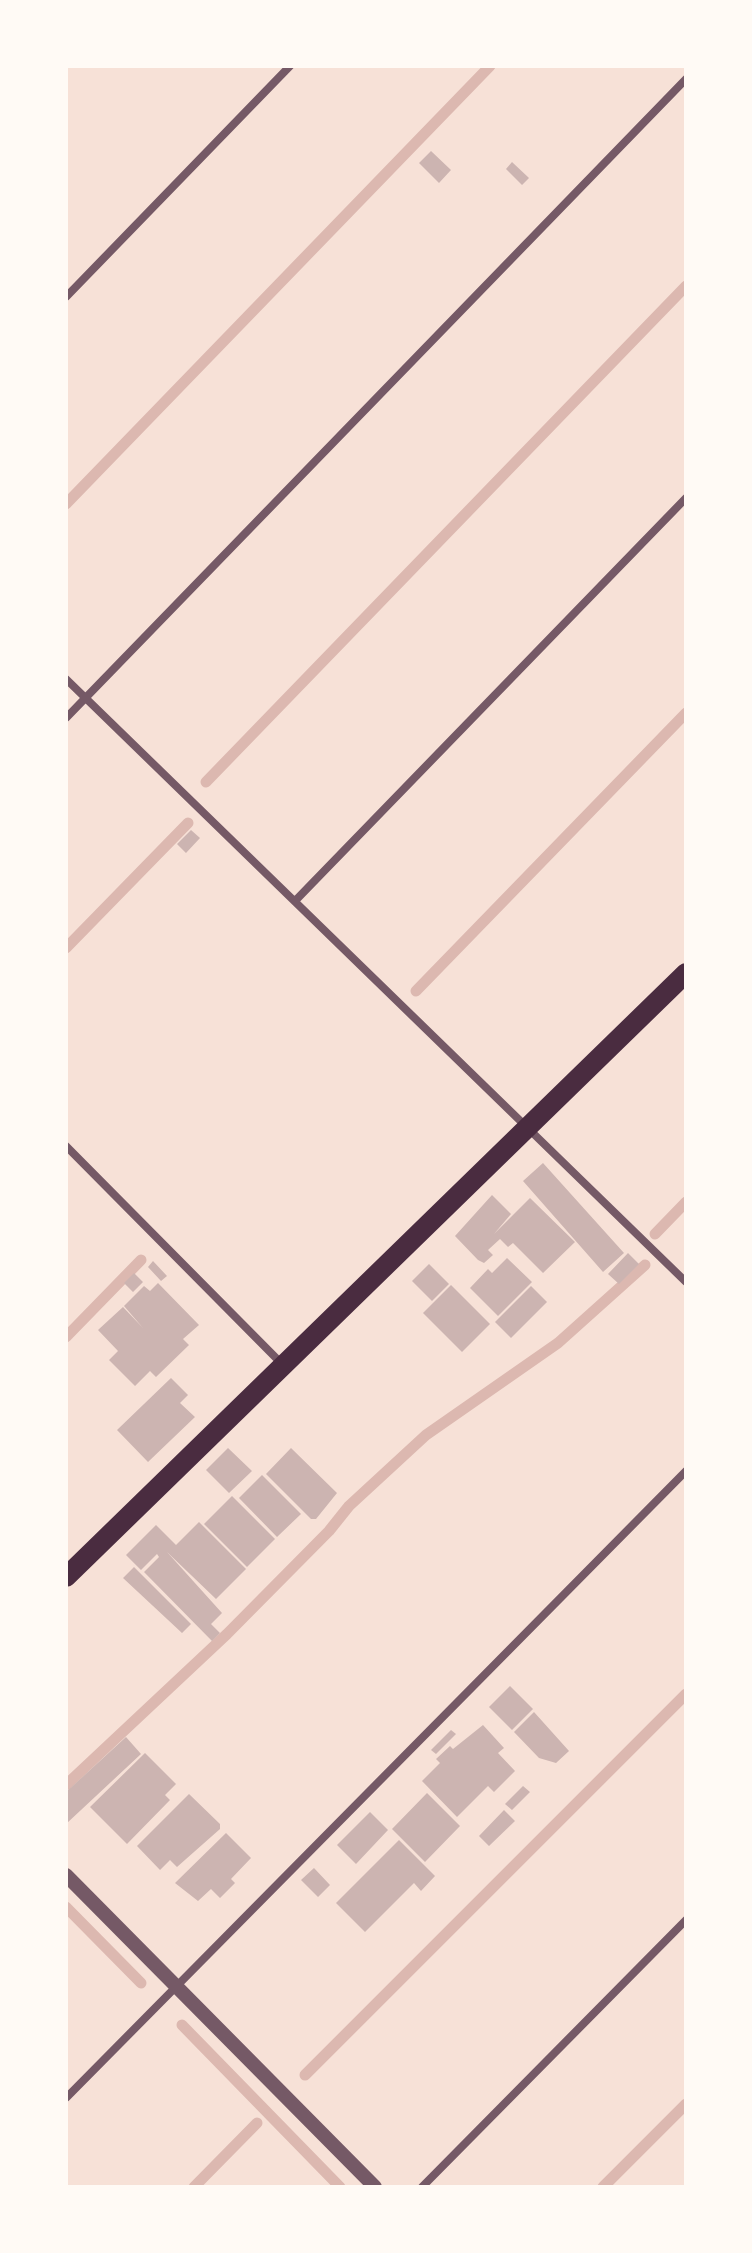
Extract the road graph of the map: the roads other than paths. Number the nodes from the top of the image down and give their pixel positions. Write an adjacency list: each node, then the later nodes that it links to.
1 (290, 66): 3 (street)
2 (686, 79): 6 (street)
3 (66, 297)
4 (686, 498): 8 (street)
5 (66, 679): 6 (street)
6 (85, 698): 7 (street); 8 (street)
7 (66, 718)
8 (295, 901): 10 (street)
9 (686, 973): 10 (main road)
10 (527, 1127): 12 (street); 13 (main road)
11 (66, 1146): 13 (street)
12 (686, 1282)
13 (283, 1365): 15 (main road)
14 (686, 1471): 18 (street)
15 (66, 1577)
16 (66, 1875): 18 (street)
17 (686, 1920): 21 (street)
18 (177, 1988): 19 (street); 20 (street)
19 (66, 2098)
20 (375, 2187)
21 (422, 2187)

